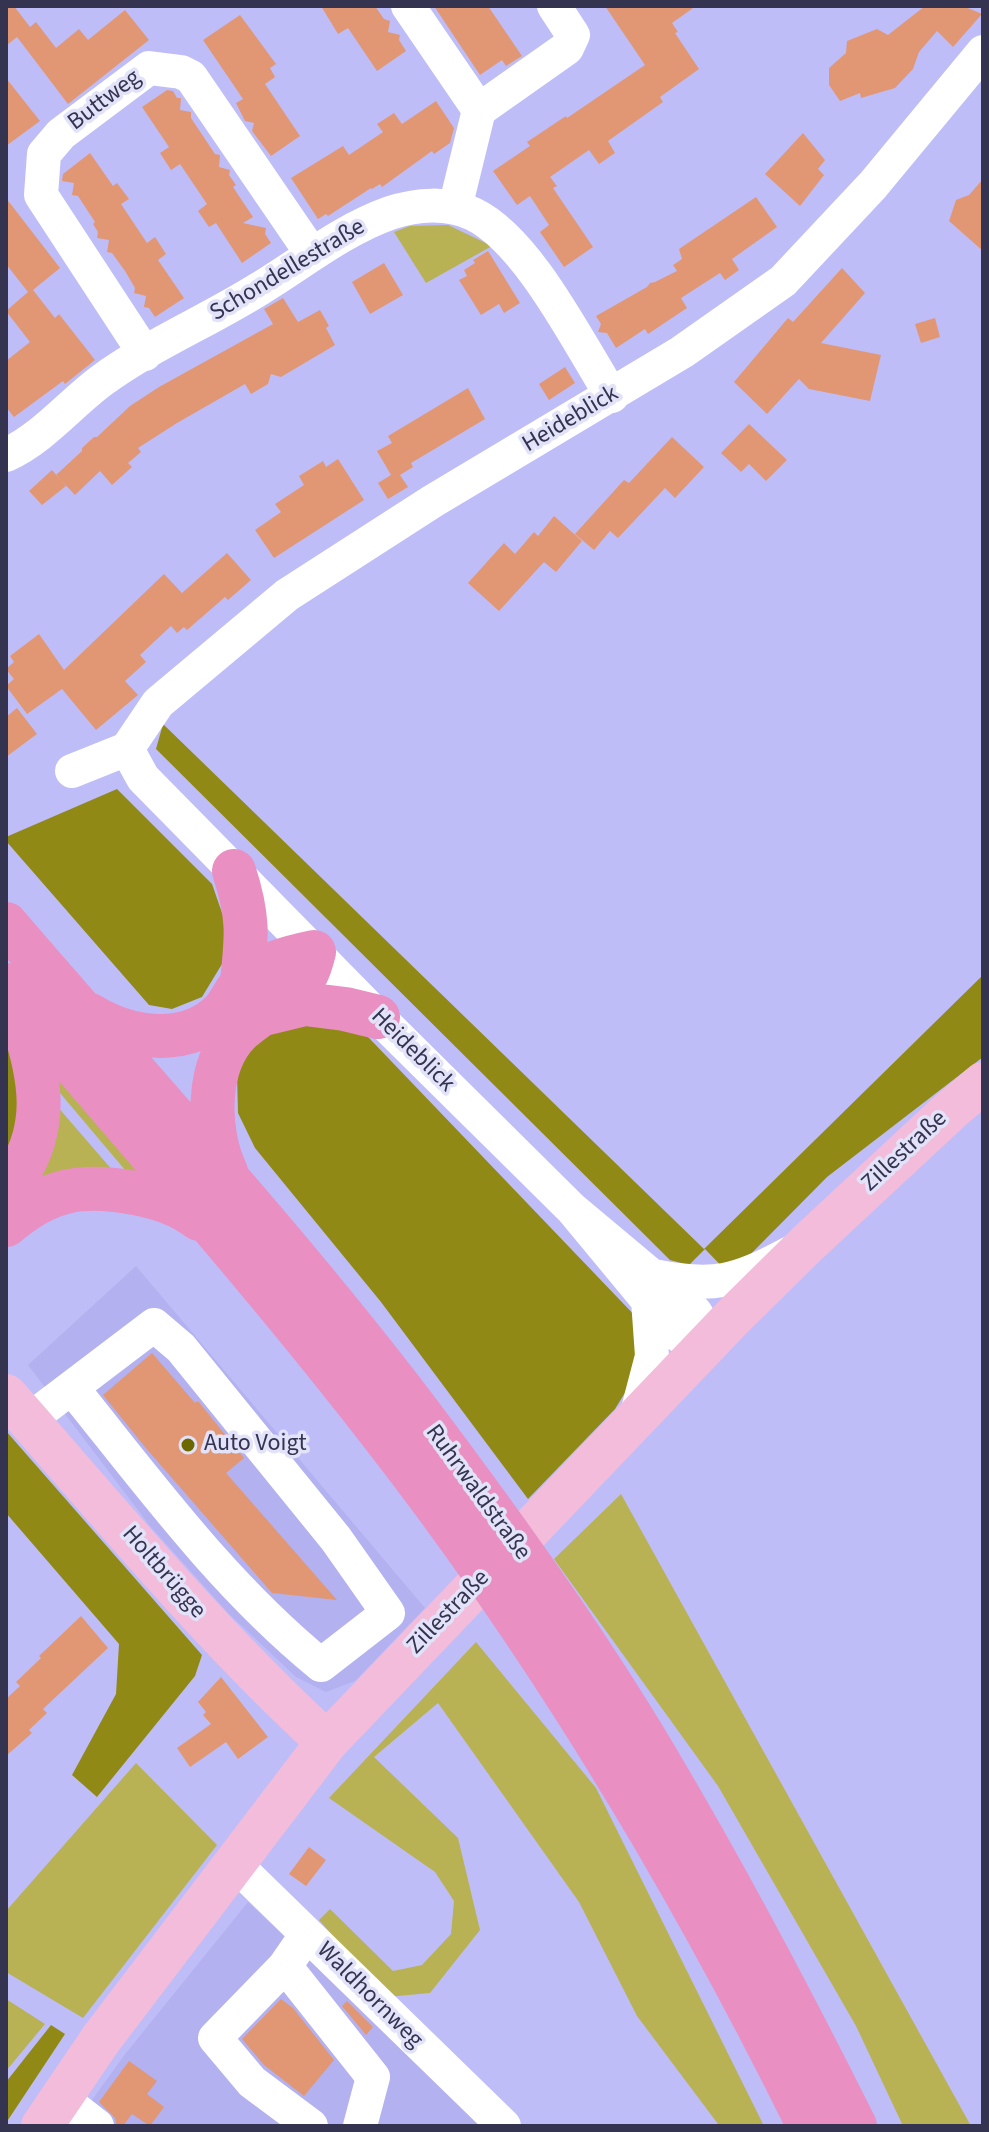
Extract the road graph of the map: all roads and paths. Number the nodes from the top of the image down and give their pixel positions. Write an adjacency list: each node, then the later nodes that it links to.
1 (408, 6): 4 (street)
2 (554, 6): 4 (street)
3 (983, 52): 8 (street, Heideblick)
4 (479, 110): 5 (street)
5 (455, 208): 6 (street, Schondellestraße); 8 (street, Schondellestraße)
6 (312, 254): 7 (street, Schondellestraße); 7 (street, Buttweg)
7 (145, 354): 9 (street, Schondellestraße)
8 (612, 396): 10 (street, Heideblick)
9 (6, 455)
10 (127, 749): 11 (street); 12 (street, Heideblick)
11 (72, 771)
12 (234, 871): 14 (street, Heideblick); 16 (highway)
13 (6, 924): 17 (highway, Ruhrwaldstraße)
14 (314, 952): 16 (highway); 18 (street, Heideblick)
15 (10, 990): 21 (highway); 23 (highway, Ruhrwaldstraße)
16 (252, 998): 17 (highway); 18 (highway); 20 (highway)
17 (77, 1007): 20 (highway, Ruhrwaldstraße)
18 (378, 1017): 25 (street, Heideblick)
19 (983, 1083): 24 (main road, Zillestraße)
20 (235, 1188): 42 (highway, Ruhrwaldstraße)
21 (6, 1190)
22 (6, 1225): 23 (highway)
23 (220, 1236): 41 (highway, Ruhrwaldstraße)
24 (808, 1243): 25 (street); 26 (main road, Zillestraße)
25 (650, 1288): 26 (street, Heideblick); 29 (street)
26 (707, 1346): 29 (main road, Zillestraße)
27 (72, 1388): 27 (street); 28 (street)
28 (18, 1409): 30 (main road, Holtbrügge)
29 (636, 1417): 31 (main road, Zillestraße)
30 (272, 1691): 31 (main road, Holtbrügge); 32 (main road)
31 (327, 1742): 32 (main road, Zillestraße)
32 (287, 1794): 33 (main road, Zillestraße)
33 (235, 1864): 34 (street, Waldhornweg); 36 (main road, Zillestraße)
34 (307, 1934): 35 (street); 40 (street, Waldhornweg)
35 (285, 1966): 38 (street); 39 (street)
36 (52, 2112): 37 (street)
37 (97, 2126)
38 (311, 2126)
39 (360, 2126)
40 (504, 2126)
41 (809, 2126)
42 (855, 2126)

